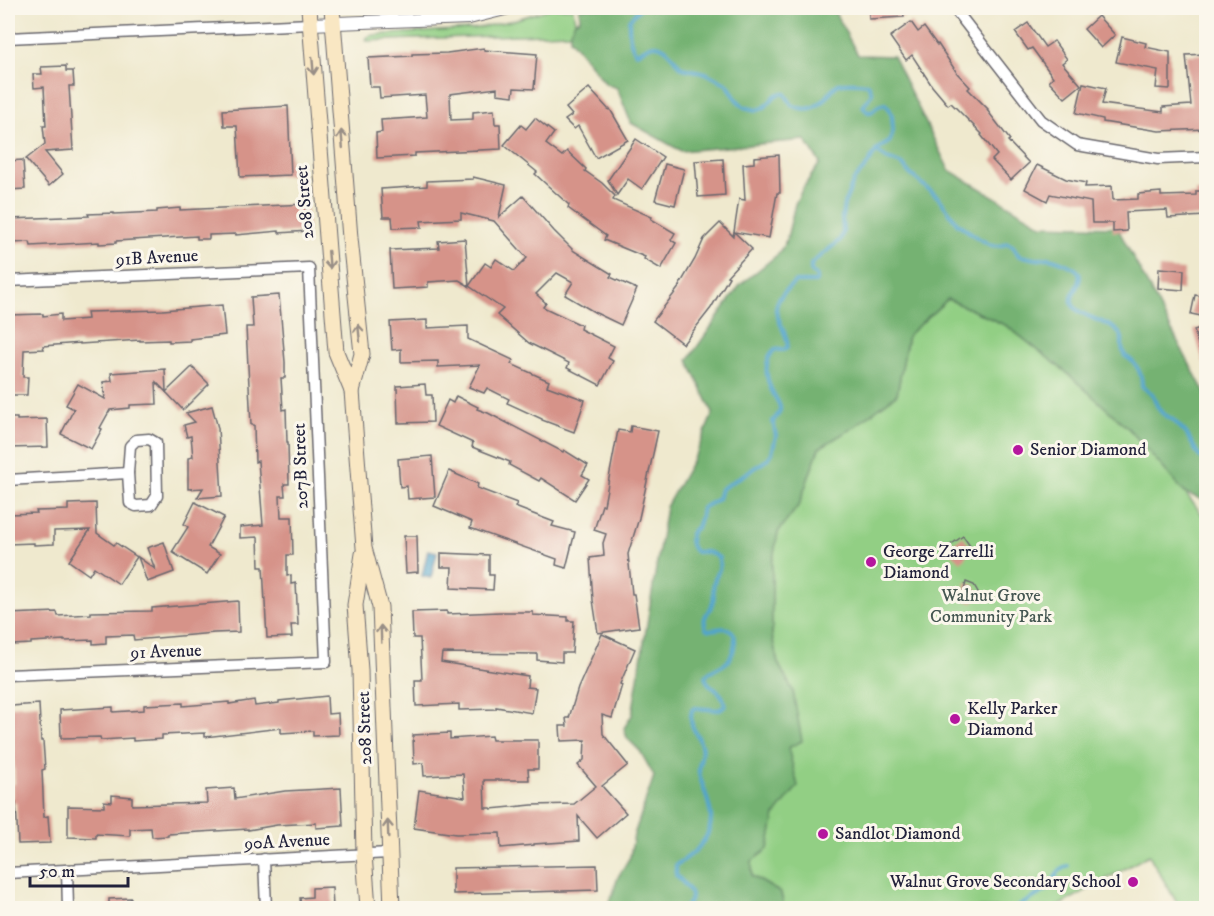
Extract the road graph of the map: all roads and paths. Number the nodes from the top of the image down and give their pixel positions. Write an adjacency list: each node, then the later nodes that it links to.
1 (309, 8): 5 (main road, 208 Street)
2 (509, 8): 4 (street)
3 (954, 8): 7 (street)
4 (332, 15): 5 (street); 10 (main road, 208 Street, one-way to 4)
5 (310, 24): 6 (street); 10 (main road, 208 Street, one-way to 10)
6 (8, 38)
7 (1206, 157)
8 (309, 268): 9 (street, 91B Avenue); 14 (street, 207B Street)
9 (8, 281)
10 (352, 391): 13 (main road, 208 Street)
11 (128, 473): 11 (street); 12 (street)
12 (8, 480)
13 (364, 548): 16 (main road, 208 Street, one-way to 13); 17 (main road, 208 Street)
14 (326, 662): 15 (street, 91 Avenue)
15 (8, 675)
16 (389, 853): 17 (street, 90A Avenue); 24 (main road, 208 Street)
17 (364, 854): 18 (street, 90A Avenue); 23 (main road, 208 Street)
18 (264, 859): 19 (street, 90A Avenue); 22 (street)
19 (67, 870): 20 (street, 90A Avenue); 21 (street)
20 (8, 873)
21 (68, 909)
22 (266, 909)
23 (368, 909)
24 (392, 909)

